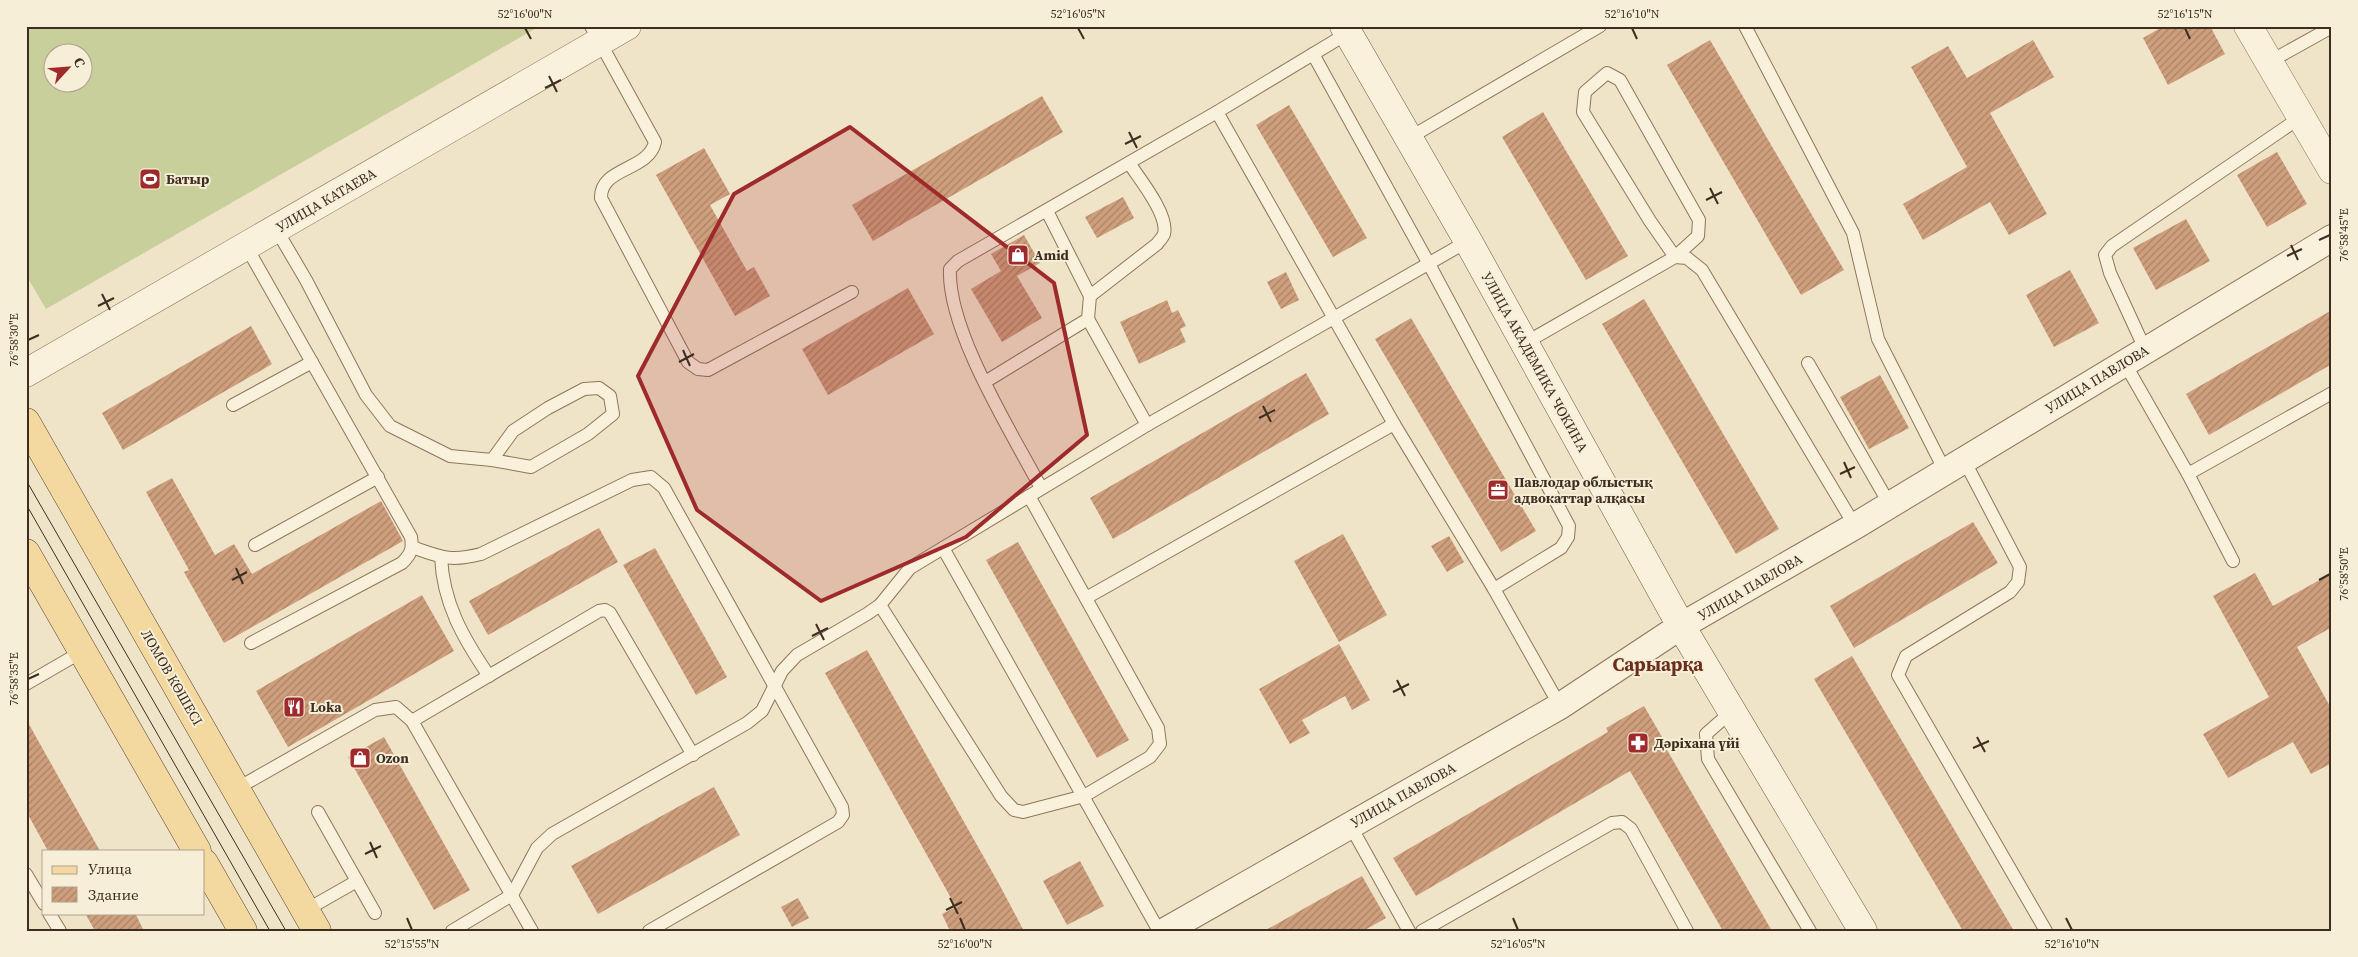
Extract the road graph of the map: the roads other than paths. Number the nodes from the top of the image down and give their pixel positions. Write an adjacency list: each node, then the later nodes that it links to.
1 (627, 26): 7 (main road, УЛИЦА КАТАЕВА)
2 (1600, 26): 12 (lane)
3 (1745, 26): 39 (lane)
4 (2248, 26): 9 (main road)
5 (2332, 27): 9 (lane)
6 (1346, 30): 8 (lane); 12 (main road, УЛИЦА АКАДЕМИКА ЧОКИНА)
7 (596, 34): 17 (main road, УЛИЦА КАТАЕВА); 23 (lane)
8 (1313, 54): 10 (lane); 22 (lane)
9 (2269, 62): 11 (main road)
10 (1217, 112): 14 (lane); 25 (lane)
11 (2301, 117): 13 (main road); 28 (lane)
12 (1409, 138): 19 (main road, УЛИЦА АКАДЕМИКА ЧОКИНА)
13 (2325, 142): 15 (main road)
14 (1130, 163): 16 (lane); 24 (lane)
15 (2332, 170)
16 (1047, 210): 24 (lane); 32 (lane)
17 (276, 229): 20 (main road, УЛИЦА КАТАЕВА); 38 (lane)
18 (2332, 238): 28 (street, УЛИЦА ПАВЛОВА)
19 (1468, 241): 22 (lane); 27 (main road, УЛИЦА АКАДЕМИКА ЧОКИНА)
20 (246, 246): 29 (lane); 31 (main road, УЛИЦА КАТАЕВА)
21 (1676, 256): 21 (lane); 27 (lane); 45 (lane)
22 (1429, 264): 25 (lane); 52 (lane)
23 (852, 292)
24 (1090, 296): 26 (lane)
25 (1334, 318): 36 (lane); 37 (lane)
26 (1088, 319): 32 (lane); 37 (lane)
27 (1525, 343): 55 (main road, УЛИЦА АКАДЕМИКА ЧОКИНА)
28 (2135, 356): 39 (street, УЛИЦА ПАВЛОВА); 40 (lane)
29 (312, 362): 34 (lane); 41 (lane)
30 (1808, 363): 44 (lane)
31 (26, 373)
32 (985, 382): 42 (lane)
33 (2332, 393): 40 (lane)
34 (234, 406)
35 (26, 422): 65 (main road, ЛОМОВ КӨШЕСІ)
36 (1394, 424): 52 (lane); 53 (lane)
37 (1147, 425): 42 (lane)
38 (492, 460): 38 (lane)
39 (1955, 466): 44 (street, УЛИЦА ПАВЛОВА); 90 (lane)
40 (2188, 474): 51 (lane)
41 (378, 477): 46 (lane); 47 (lane)
42 (1041, 488): 43 (lane)
43 (1029, 496): 48 (lane); 53 (lane)
44 (1890, 504): 45 (street, УЛИЦА ПАВЛОВА)
45 (1855, 526): 55 (street, УЛИЦА ПАВЛОВА)
46 (255, 545)
47 (412, 547): 50 (lane); 56 (lane)
48 (943, 548): 54 (lane); 66 (lane)
49 (26, 553): 57 (main road)
50 (441, 557): 58 (lane); 60 (lane)
51 (2233, 561)
52 (1494, 589): 61 (lane)
53 (1086, 598): 66 (lane)
54 (880, 604): 60 (lane); 66 (lane)
55 (1681, 626): 61 (street, УЛИЦА ПАВЛОВА); 62 (main road, УЛИЦА АКАДЕМИКА ЧОКИНА)
56 (252, 643)
57 (83, 651): 59 (lane); 69 (main road)
58 (489, 676): 63 (lane); 64 (lane)
59 (26, 684)
60 (775, 688): 64 (lane); 82 (lane)
61 (1560, 706): 68 (street, УЛИЦА ПАВЛОВА)
62 (1731, 712): 88 (lane); 89 (main road, УЛИЦА АКАДЕМИКА ЧОКИНА)
63 (412, 721): 65 (lane); 73 (lane)
64 (693, 755): 73 (lane)
65 (236, 789): 77 (main road, ЛОМОВ КӨШЕСІ)
66 (1084, 796): 83 (lane)
67 (318, 812): 72 (lane)
68 (1350, 825): 84 (street, УЛИЦА ПАВЛОВА); 85 (lane)
69 (196, 850)
70 (205, 865): 79 (main road)
71 (26, 874): 74 (lane)
72 (357, 881): 75 (lane); 77 (lane)
73 (512, 895): 80 (lane); 81 (lane)
74 (42, 901)
75 (375, 913)
76 (50, 914): 78 (lane)
77 (312, 921)
78 (60, 931)
79 (242, 931)
80 (452, 931)
81 (532, 931)
82 (649, 931)
83 (1159, 931)
84 (1165, 931)
85 (1409, 931)
86 (1422, 931): 87 (lane)
87 (1687, 931)
88 (1810, 931)
89 (1863, 931)
90 (2046, 931)

